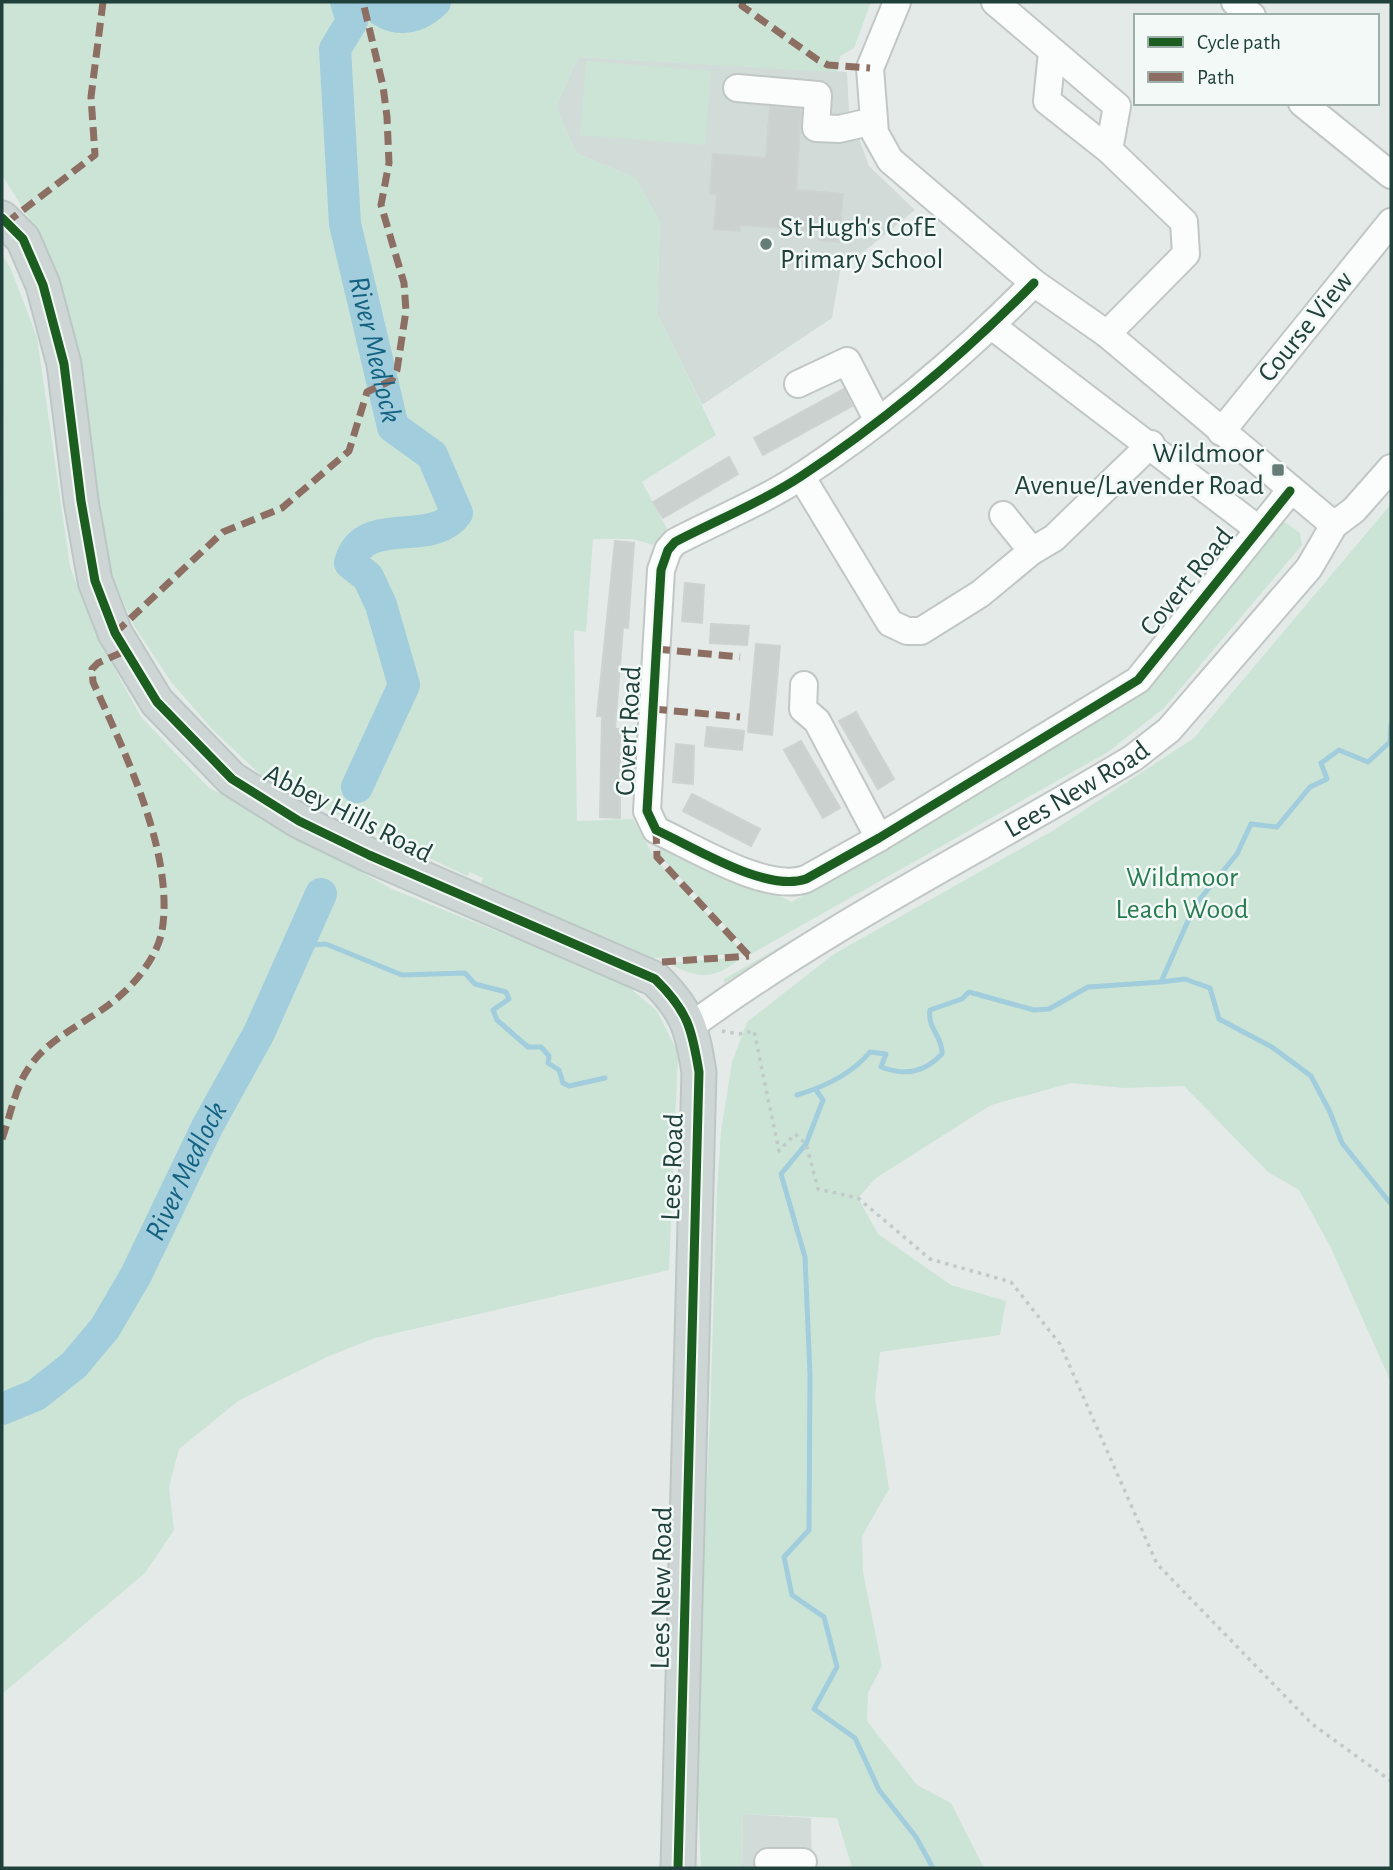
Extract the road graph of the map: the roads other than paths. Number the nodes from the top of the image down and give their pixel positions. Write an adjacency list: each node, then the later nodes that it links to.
1 (897, 2): 6 (street)
2 (995, 2): 3 (street)
3 (1052, 52): 7 (street); 7 (street)
4 (737, 88): 6 (street)
5 (1304, 105): 8 (street)
6 (874, 121): 11 (street)
7 (1109, 150): 13 (street)
8 (1391, 175)
9 (2, 218): 27 (main road, Abbey Hills Road)
10 (1391, 222): 16 (street, Course View)
11 (1034, 283): 12 (street, Covert Road); 13 (street)
12 (992, 326): 15 (street, Covert Road); 17 (street)
13 (1107, 334): 16 (street)
14 (798, 384): 15 (street)
15 (878, 421): 19 (street, Covert Road)
16 (1221, 432): 20 (street)
17 (1151, 444): 23 (street); 24 (street)
18 (1391, 468): 22 (street, Lees New Road)
19 (801, 476): 24 (street); 26 (street, Covert Road)
20 (1290, 491): 22 (street); 23 (street, Covert Road)
21 (1003, 515): 24 (street)
22 (1334, 525): 27 (street, Lees New Road)
23 (1258, 529): 26 (street, Covert Road)
24 (1032, 551)
25 (804, 685): 26 (street)
26 (879, 838)
27 (691, 1026): 28 (main road, Lees Road)
28 (691, 1309): 29 (main road, Lees New Road)
29 (678, 1868)

